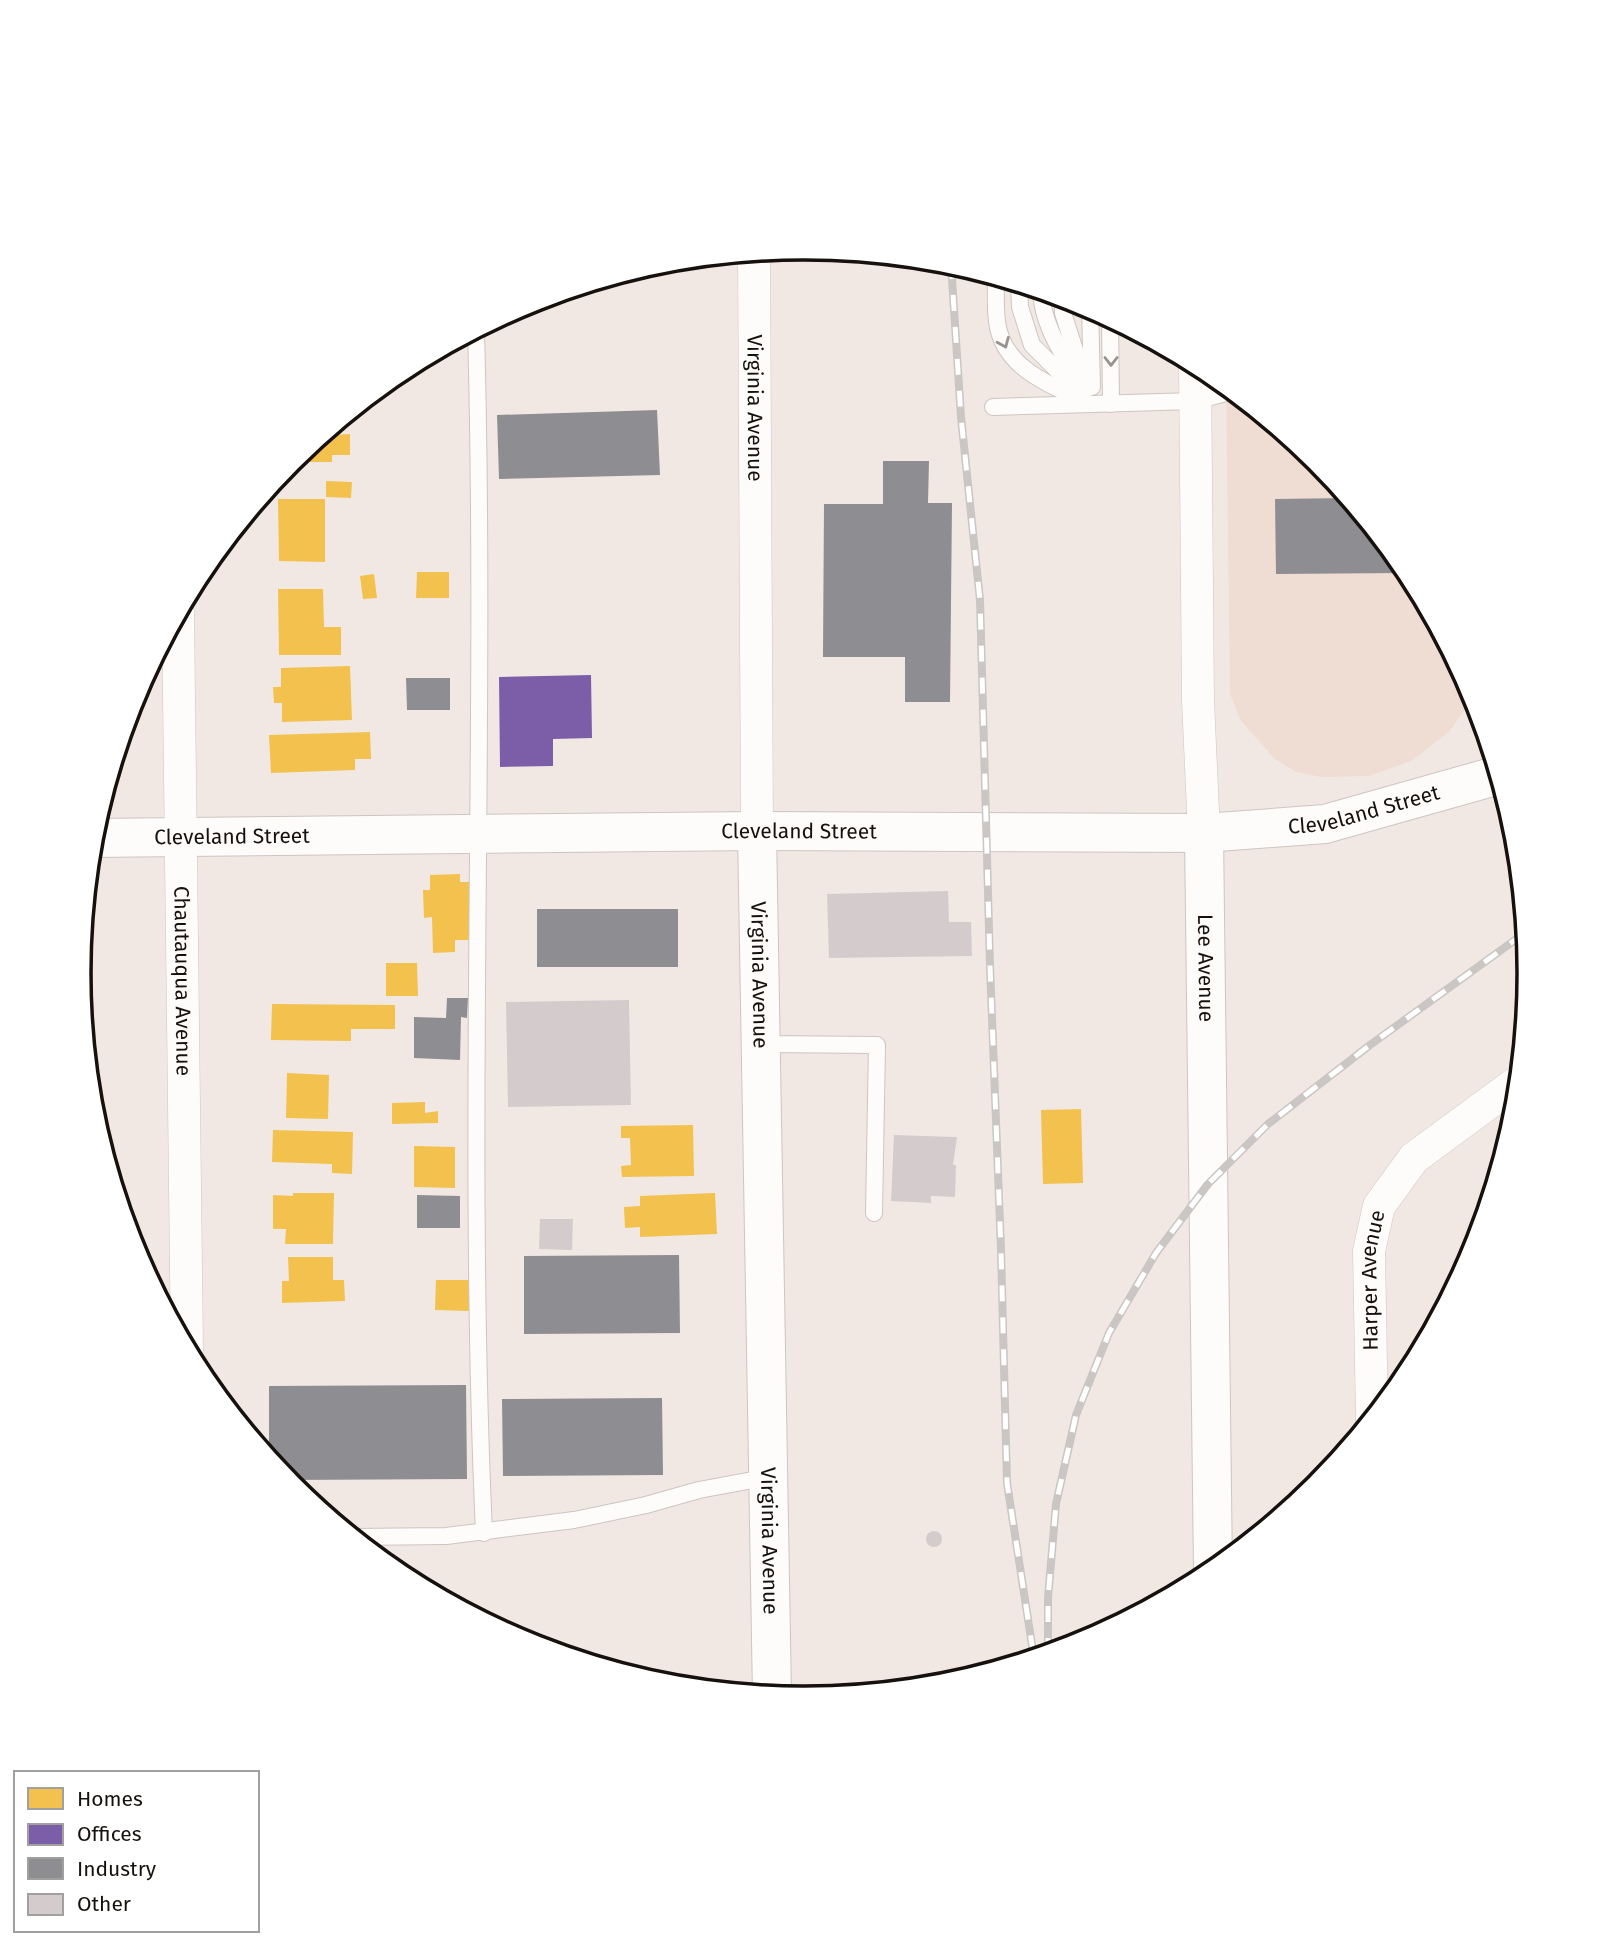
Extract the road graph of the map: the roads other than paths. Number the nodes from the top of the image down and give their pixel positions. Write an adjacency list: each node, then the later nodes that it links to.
1 (754, 261): 17 (street, Virginia Avenue)
2 (996, 286): 12 (lane, one-way to 12)
3 (1019, 293): 12 (lane)
4 (1041, 300): 12 (lane)
5 (1063, 308): 12 (lane)
6 (1090, 320): 12 (lane)
7 (1110, 329): 13 (lane, one-way to 13)
8 (476, 340): 19 (lane)
9 (1195, 376): 11 (street, Lee Avenue)
10 (1221, 394): 11 (lane)
11 (1195, 401): 13 (lane); 18 (street, Lee Avenue)
12 (1092, 404): 13 (lane); 14 (lane)
13 (1111, 404)
14 (993, 407)
15 (178, 632): 20 (street, Chautauqua Avenue)
16 (1491, 777): 18 (street, Cleveland Street)
17 (757, 831): 18 (street, Cleveland Street); 19 (street, Cleveland Street); 22 (street, Virginia Avenue)
18 (1203, 833): 30 (street, Lee Avenue)
19 (477, 834): 20 (street, Cleveland Street); 28 (lane)
20 (180, 837): 21 (street, Cleveland Street); 25 (street, Chautauqua Avenue)
21 (104, 838)
22 (761, 1044): 24 (lane); 27 (street, Virginia Avenue)
23 (1508, 1089): 26 (street, Harper Avenue)
24 (874, 1213)
25 (187, 1329)
26 (1372, 1406)
27 (769, 1477): 28 (lane); 31 (street, Virginia Avenue)
28 (484, 1533): 29 (lane)
29 (367, 1537)
30 (1213, 1558)
31 (772, 1685)

